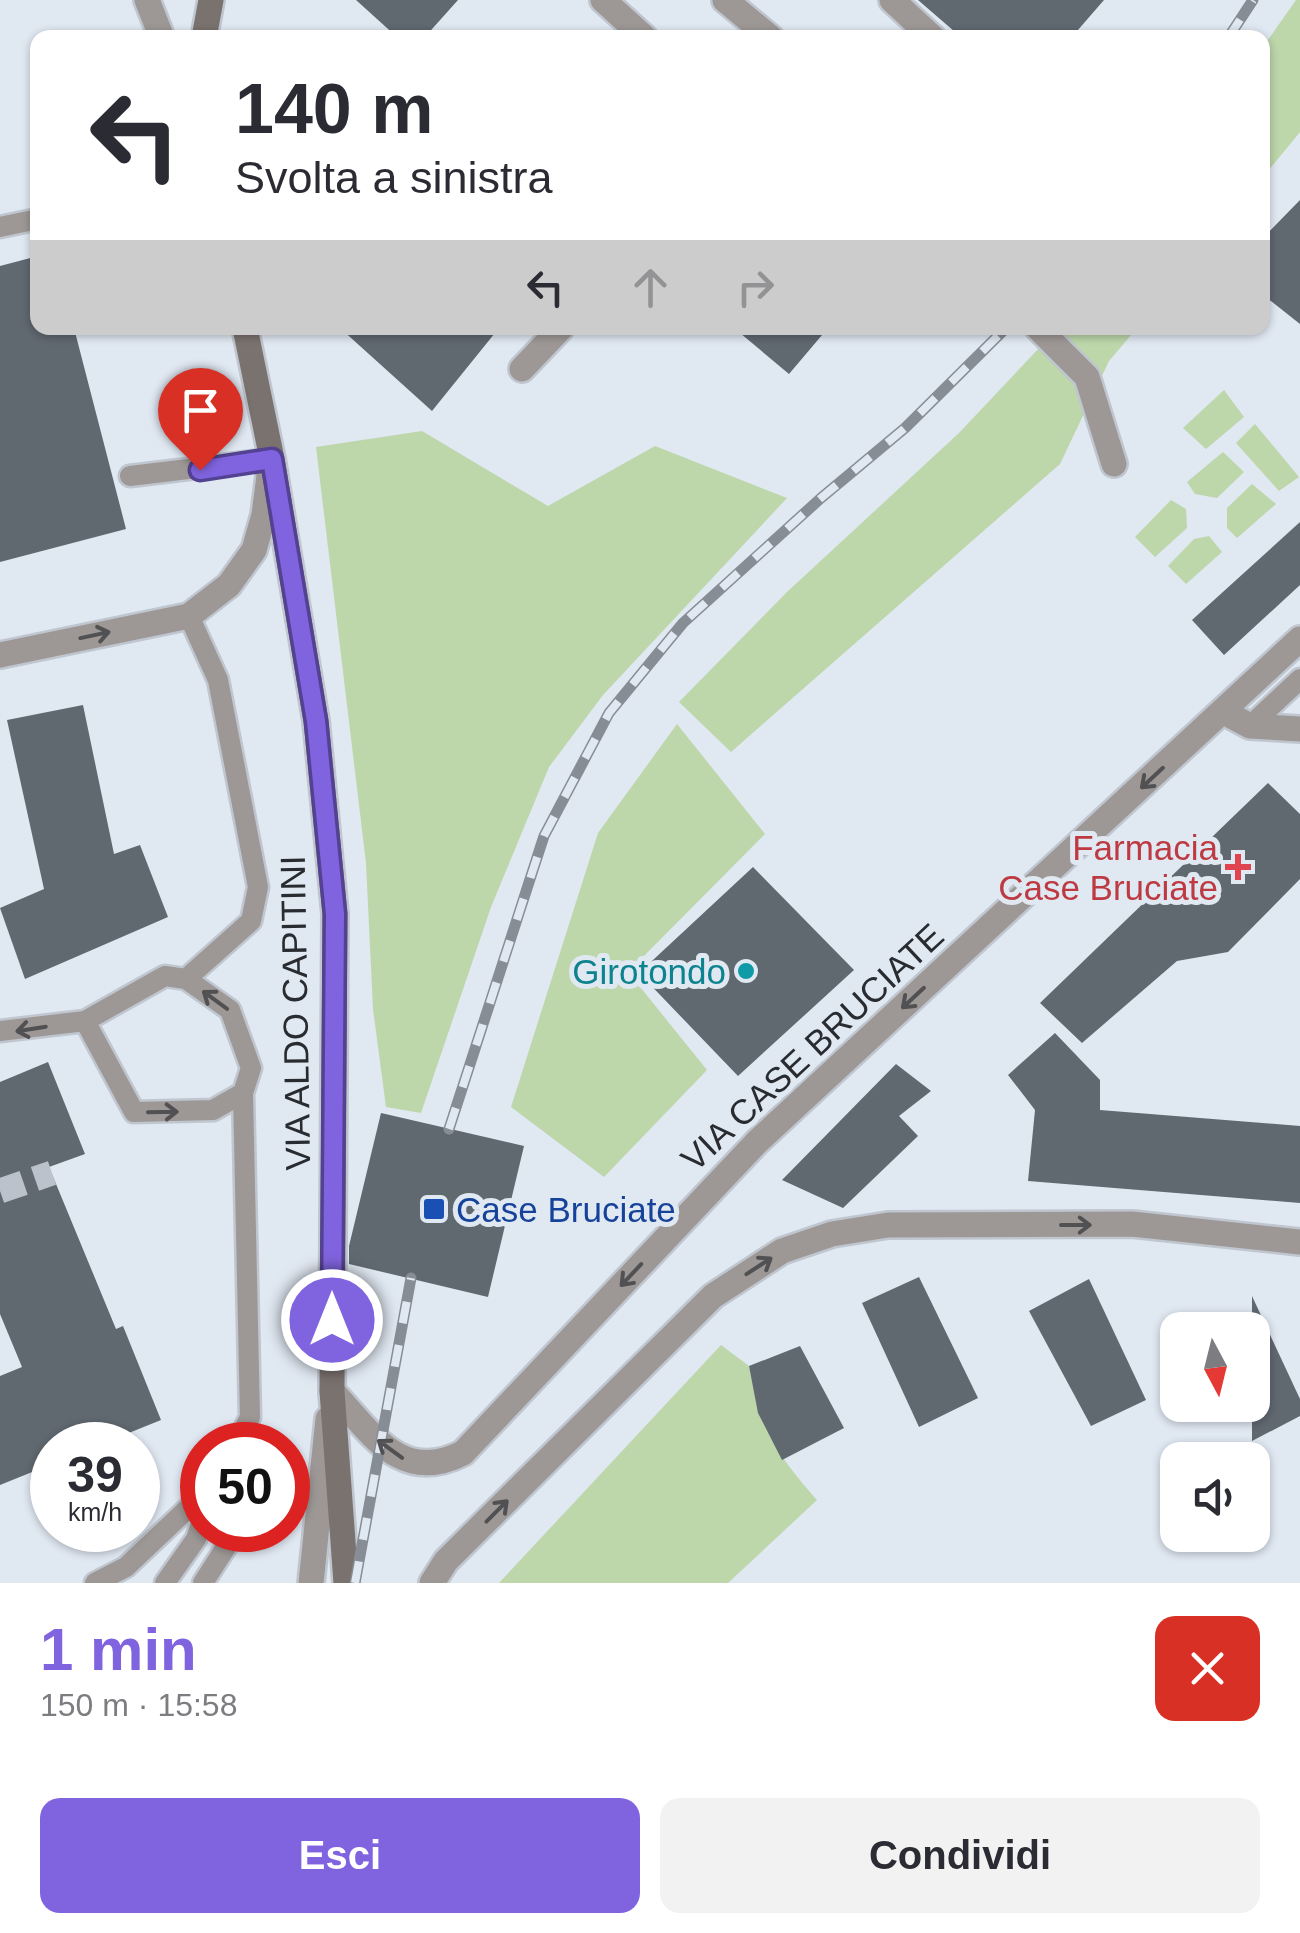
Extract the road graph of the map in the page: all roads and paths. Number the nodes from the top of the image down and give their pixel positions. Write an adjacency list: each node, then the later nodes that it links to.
1 (147, 0): 6 (street)
2 (210, 0): 7 (main road)
3 (603, 0): 8 (street)
4 (726, 0): 9 (street)
5 (892, 0): 10 (street)
6 (159, 30)
7 (205, 30)
8 (636, 30)
9 (762, 30)
10 (924, 30)
11 (30, 221): 12 (lane)
12 (0, 227)
13 (246, 335): 17 (main road, VIA ALDO CAPITINI)
14 (554, 335): 16 (street)
15 (1045, 335): 18 (street)
16 (522, 369)
17 (272, 459): 19 (lane); 20 (street); 32 (main road, VIA ALDO CAPITINI)
18 (1114, 464)
19 (130, 476)
20 (188, 616): 22 (street, one-way to 20); 27 (lane)
21 (1300, 639): 24 (street, VIA CASE BRUCIATE)
22 (0, 656)
23 (1300, 680): 25 (lane)
24 (1224, 712): 25 (street); 32 (street, VIA CASE BRUCIATE, one-way to 32)
25 (1250, 726): 26 (street)
26 (1300, 729)
27 (186, 979): 28 (lane); 30 (lane, one-way to 27)
28 (85, 1022): 29 (lane, one-way to 29); 30 (lane, one-way to 30)
29 (0, 1031)
30 (243, 1094): 33 (lane)
31 (1300, 1242): 44 (street, one-way to 31)
32 (332, 1391): 42 (street); 43 (main road, VIA ALDO CAPITINI)
33 (250, 1416): 34 (lane); 35 (lane)
34 (247, 1422)
35 (250, 1422)
36 (180, 1516): 39 (lane)
37 (187, 1552): 40 (lane)
38 (223, 1552): 41 (lane)
39 (95, 1583)
40 (165, 1583)
41 (203, 1583)
42 (311, 1583)
43 (346, 1583)
44 (432, 1583)

